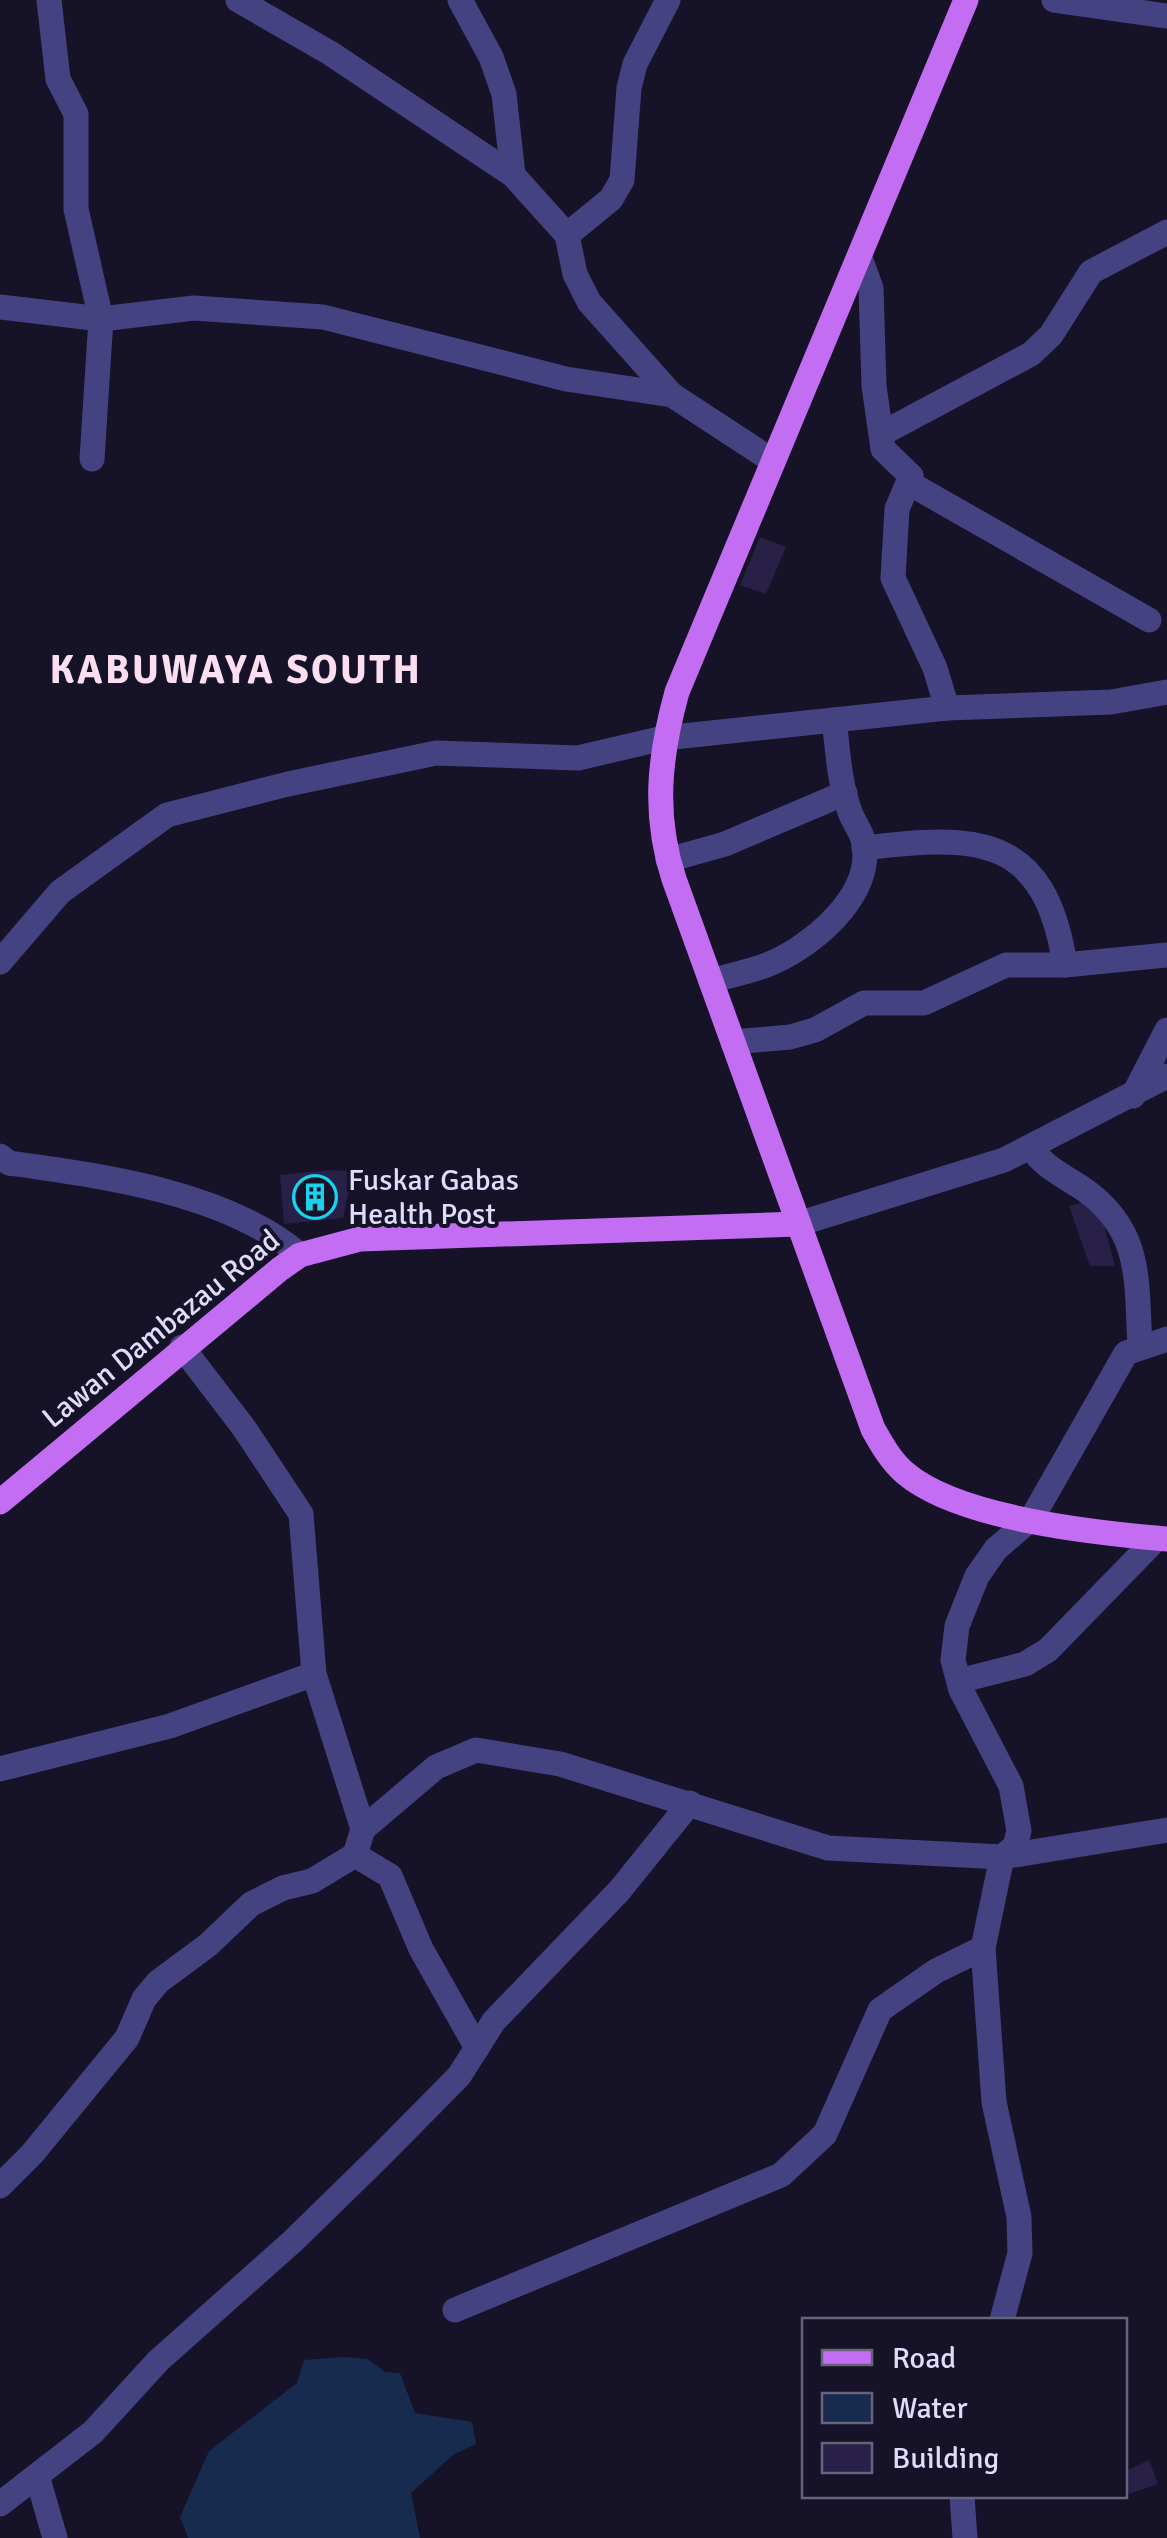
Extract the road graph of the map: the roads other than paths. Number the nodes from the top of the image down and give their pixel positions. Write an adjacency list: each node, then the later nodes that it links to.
1 (49, 0): 13 (street)
2 (238, 0): 8 (street)
3 (460, 0): 8 (street)
4 (668, 0): 10 (street)
5 (966, 0): 11 (main road)
6 (1054, 0): 7 (street)
7 (1167, 16)
8 (512, 174): 10 (street)
9 (1167, 232): 15 (street)
10 (567, 235): 14 (street)
11 (860, 258): 15 (street); 17 (main road)
12 (0, 308): 13 (street)
13 (101, 319): 14 (street); 16 (street)
14 (672, 395): 17 (street)
15 (883, 433): 18 (street)
16 (92, 459)
17 (773, 461): 23 (main road)
18 (909, 483): 19 (street); 21 (street)
19 (1149, 620)
20 (1167, 692): 21 (street)
21 (947, 708): 22 (street)
22 (834, 720): 23 (street); 24 (street)
23 (664, 738): 26 (main road); 28 (street)
24 (845, 793): 25 (street); 26 (street)
25 (864, 848): 29 (street); 30 (street)
26 (668, 860): 30 (main road)
27 (1167, 955): 29 (street)
28 (0, 962)
29 (1064, 965): 32 (street)
30 (711, 981): 32 (main road)
31 (1167, 1030): 34 (street)
32 (733, 1042): 37 (main road)
33 (1167, 1076): 34 (street)
34 (1133, 1096): 35 (street)
35 (1030, 1147): 37 (street); 40 (street)
36 (0, 1156): 38 (street)
37 (798, 1224): 38 (main road, Lawan Dambazau Road); 43 (main road)
38 (300, 1255): 41 (main road, Lawan Dambazau Road)
39 (1167, 1339): 40 (street)
40 (1140, 1346): 43 (street)
41 (182, 1348): 42 (main road, Lawan Dambazau Road); 45 (street)
42 (0, 1502)
43 (1032, 1518): 44 (main road); 46 (street)
44 (1162, 1539): 46 (street)
45 (314, 1674): 47 (street); 49 (street)
46 (959, 1682): 52 (street)
47 (0, 1769)
48 (690, 1802): 49 (street); 52 (street); 54 (street)
49 (364, 1830): 51 (street)
50 (1167, 1830): 52 (street)
51 (355, 1855): 54 (street); 55 (street)
52 (1002, 1857): 53 (street)
53 (982, 1948): 56 (street); 57 (street)
54 (477, 2048): 58 (street)
55 (0, 2186)
56 (454, 2310)
57 (1003, 2318)
58 (38, 2479): 60 (street); 61 (street)
59 (962, 2498): 62 (street)
60 (0, 2504)
61 (55, 2538)
62 (965, 2538)

